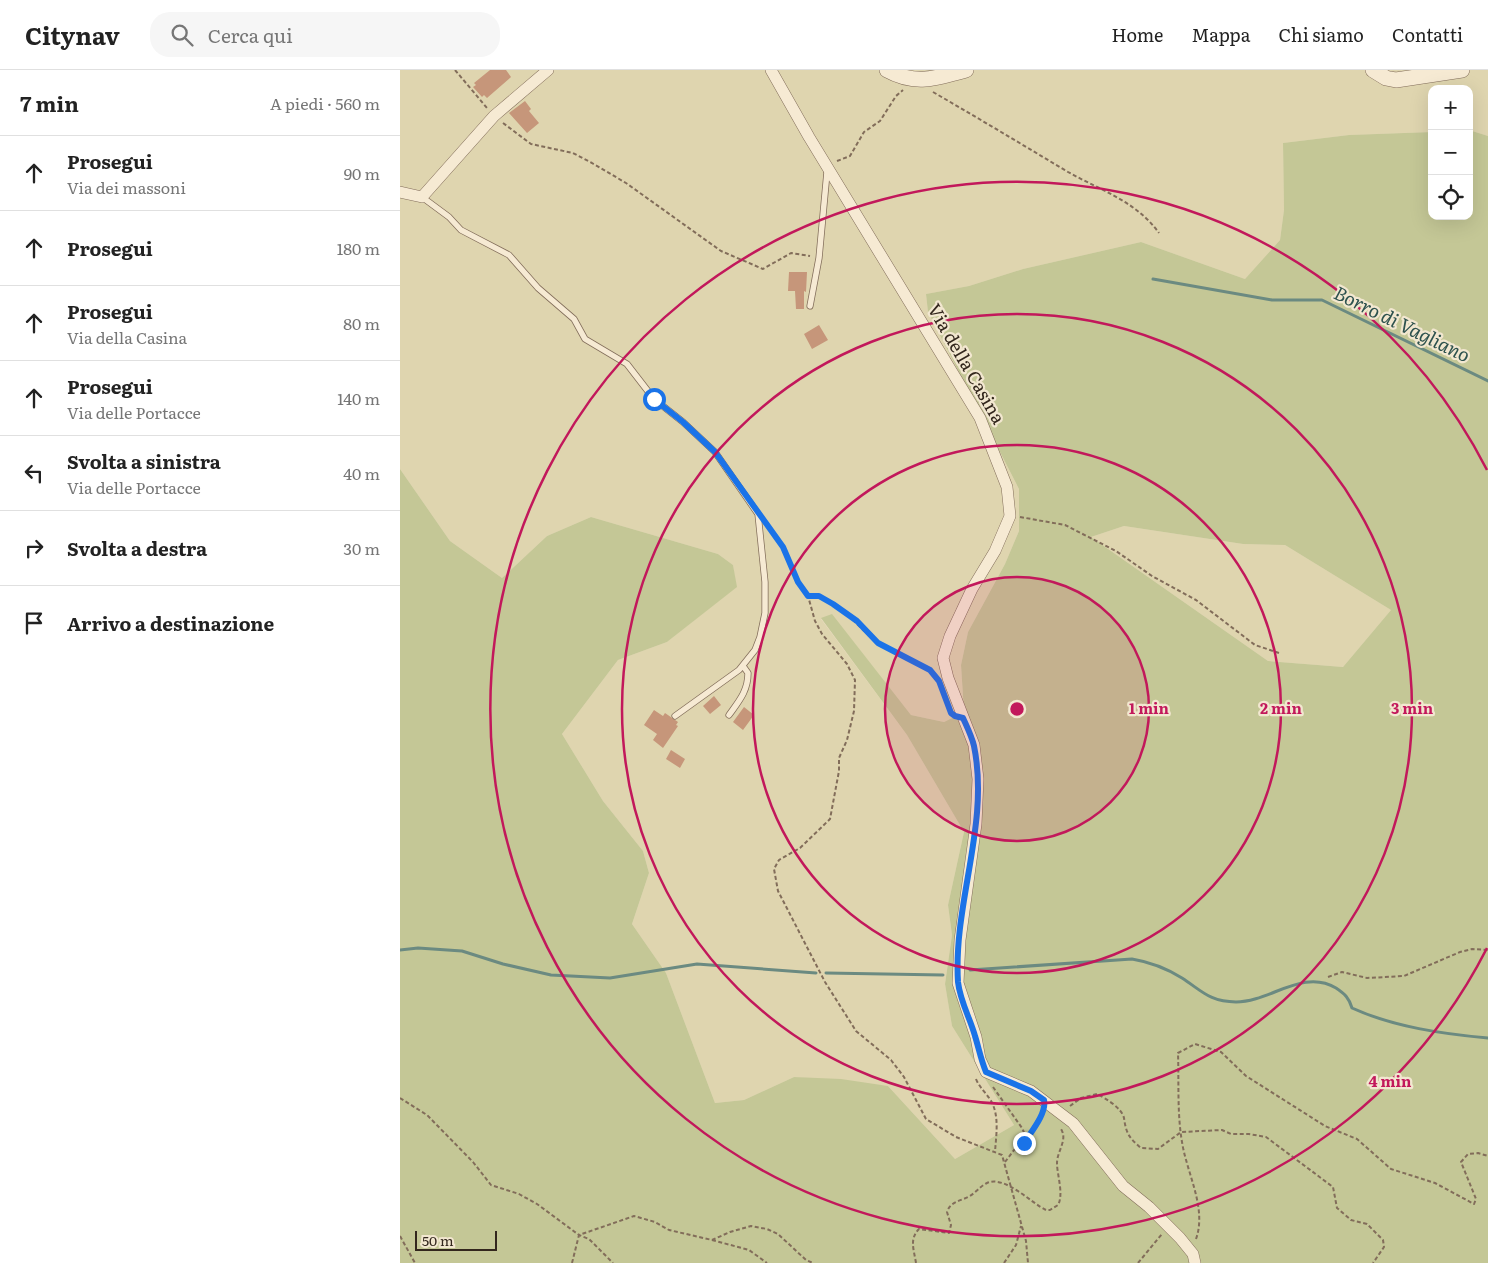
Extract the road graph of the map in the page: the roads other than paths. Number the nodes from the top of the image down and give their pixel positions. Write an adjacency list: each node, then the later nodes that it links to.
1 (548, 70): 9 (street)
2 (770, 70): 7 (street, Via della Casina)
3 (887, 70): 4 (street)
4 (966, 70)
5 (1373, 70): 6 (street)
6 (1462, 70)
7 (828, 168): 10 (lane); 14 (street, Via della Casina)
8 (400, 192): 9 (street)
9 (422, 197): 11 (lane)
10 (810, 306)
11 (743, 666): 12 (lane); 13 (lane)
12 (675, 716)
13 (729, 716)
14 (1195, 1263)

